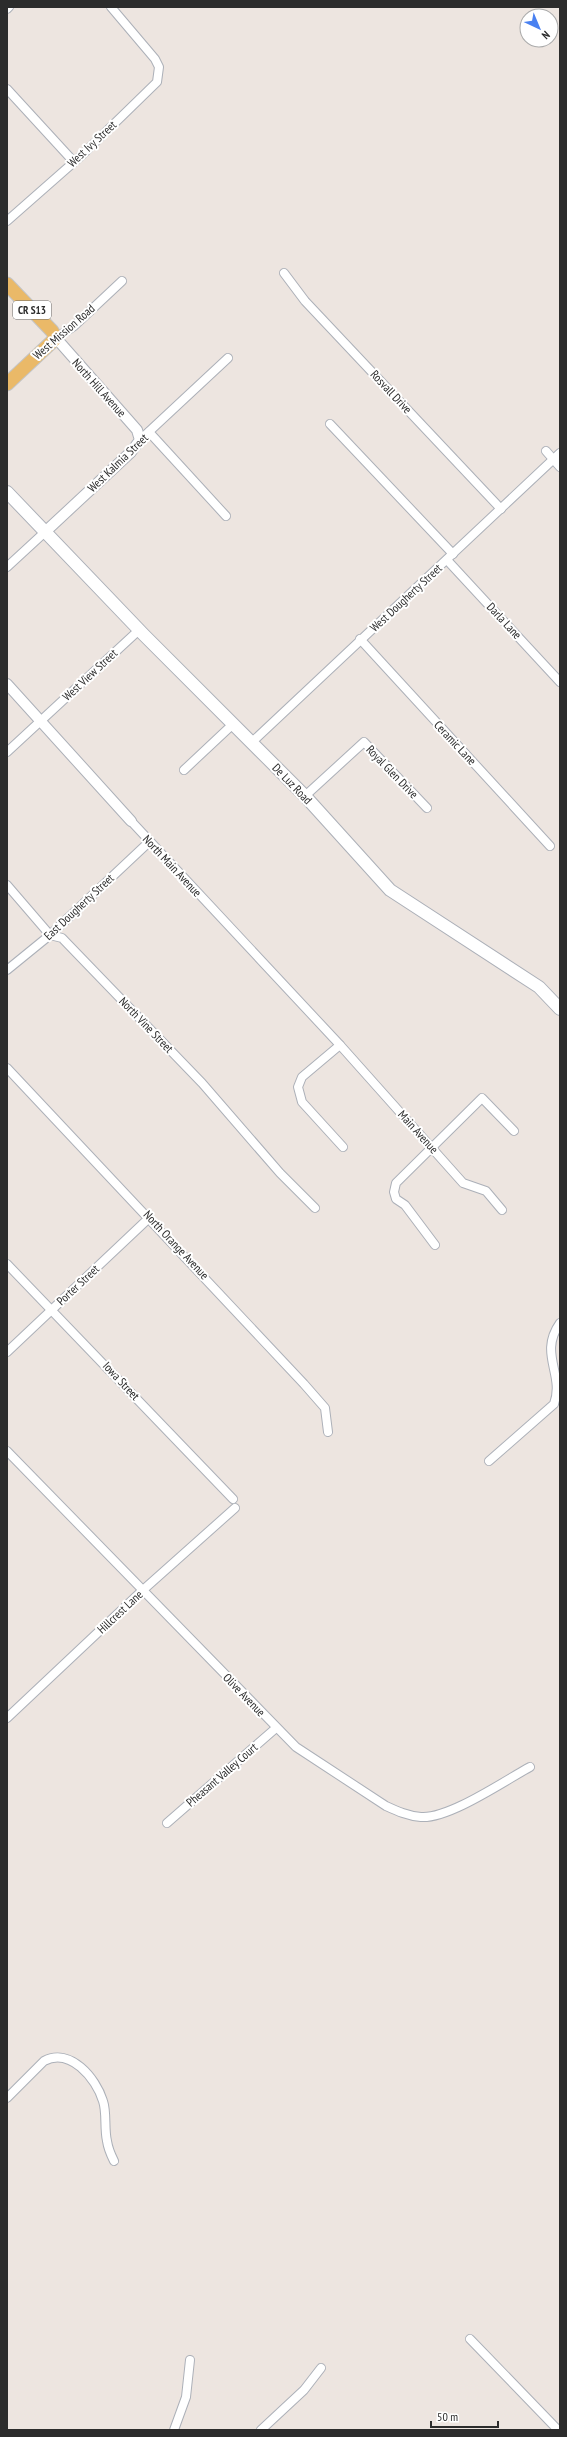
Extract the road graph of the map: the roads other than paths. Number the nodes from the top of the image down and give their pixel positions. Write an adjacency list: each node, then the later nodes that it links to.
1 (9, 7): 3 (street)
2 (111, 7): 5 (street, West Ivy Street)
3 (7, 9)
4 (7, 89): 5 (street)
5 (74, 162): 6 (street, West Ivy Street)
6 (7, 221)
7 (284, 273): 21 (street, Rosvall Drive)
8 (122, 281): 10 (street, West Mission Road)
9 (7, 284): 10 (main road, CR S13)
10 (56, 338): 12 (main road, West Mission Road); 15 (street, North Hill Avenue)
11 (228, 358): 14 (street, West Kalmia Street)
12 (7, 384)
13 (330, 424): 24 (street, Darla Lane)
14 (149, 432): 15 (street, West Kalmia Street); 22 (street)
15 (140, 440): 23 (street, West Kalmia Street)
16 (546, 452): 18 (street)
17 (560, 453): 18 (street, West Dougherty Street)
18 (553, 460): 19 (street); 21 (street, West Dougherty Street)
19 (560, 467)
20 (7, 492): 23 (main road, De Luz Road)
21 (501, 509): 24 (street, West Dougherty Street)
22 (226, 516)
23 (45, 532): 25 (street, West Kalmia Street); 26 (main road, De Luz Road)
24 (450, 557): 27 (street, West Dougherty Street); 28 (street, Darla Lane)
25 (7, 567)
26 (139, 630): 30 (street, West View Street); 31 (main road, De Luz Road)
27 (360, 639): 32 (street, West Dougherty Street); 39 (street, Ceramic Lane)
28 (560, 682)
29 (7, 684): 30 (street, North Main Avenue)
30 (41, 720): 33 (street, West View Street); 37 (street, North Main Avenue)
31 (232, 725): 32 (main road, De Luz Road); 34 (street)
32 (251, 743): 35 (main road, De Luz Road)
33 (7, 752)
34 (184, 770)
35 (305, 796): 36 (street, Royal Glen Drive); 43 (main road, De Luz Road)
36 (427, 808)
37 (131, 821): 38 (street, North Main Avenue)
38 (149, 842): 41 (street, East Dougherty Street); 44 (street, North Main Avenue)
39 (550, 846)
40 (7, 885): 41 (street, North Vine Street)
41 (50, 935): 42 (street, East Dougherty Street); 49 (street, North Vine Street)
42 (7, 970)
43 (560, 1009)
44 (340, 1045): 47 (street); 48 (street, Main Avenue)
45 (7, 1068): 51 (street, North Orange Avenue)
46 (514, 1131): 48 (street)
47 (343, 1147)
48 (432, 1147): 50 (street, Main Avenue); 52 (street)
49 (315, 1208)
50 (502, 1210)
51 (149, 1218): 54 (street, Porter Street); 57 (street, North Orange Avenue)
52 (435, 1245)
53 (7, 1264): 54 (street, Iowa Street)
54 (52, 1309): 56 (street, Porter Street); 60 (street, Iowa Street)
55 (560, 1323): 59 (street)
56 (7, 1352)
57 (328, 1432)
58 (7, 1451): 62 (street, Olive Avenue)
59 (489, 1461)
60 (233, 1500)
61 (235, 1508): 62 (street, Hillcrest Lane)
62 (143, 1590): 63 (street, Hillcrest Lane); 64 (street, Olive Avenue)
63 (7, 1718)
64 (276, 1728): 65 (street, Olive Avenue); 66 (street, Pheasant Valley Court)
65 (530, 1767)
66 (167, 1823)
67 (7, 2098): 68 (street)
68 (114, 2161)
69 (470, 2339): 74 (street)
70 (190, 2360): 72 (street)
71 (322, 2368): 73 (street)
72 (174, 2430)
73 (261, 2430)
74 (558, 2430)

